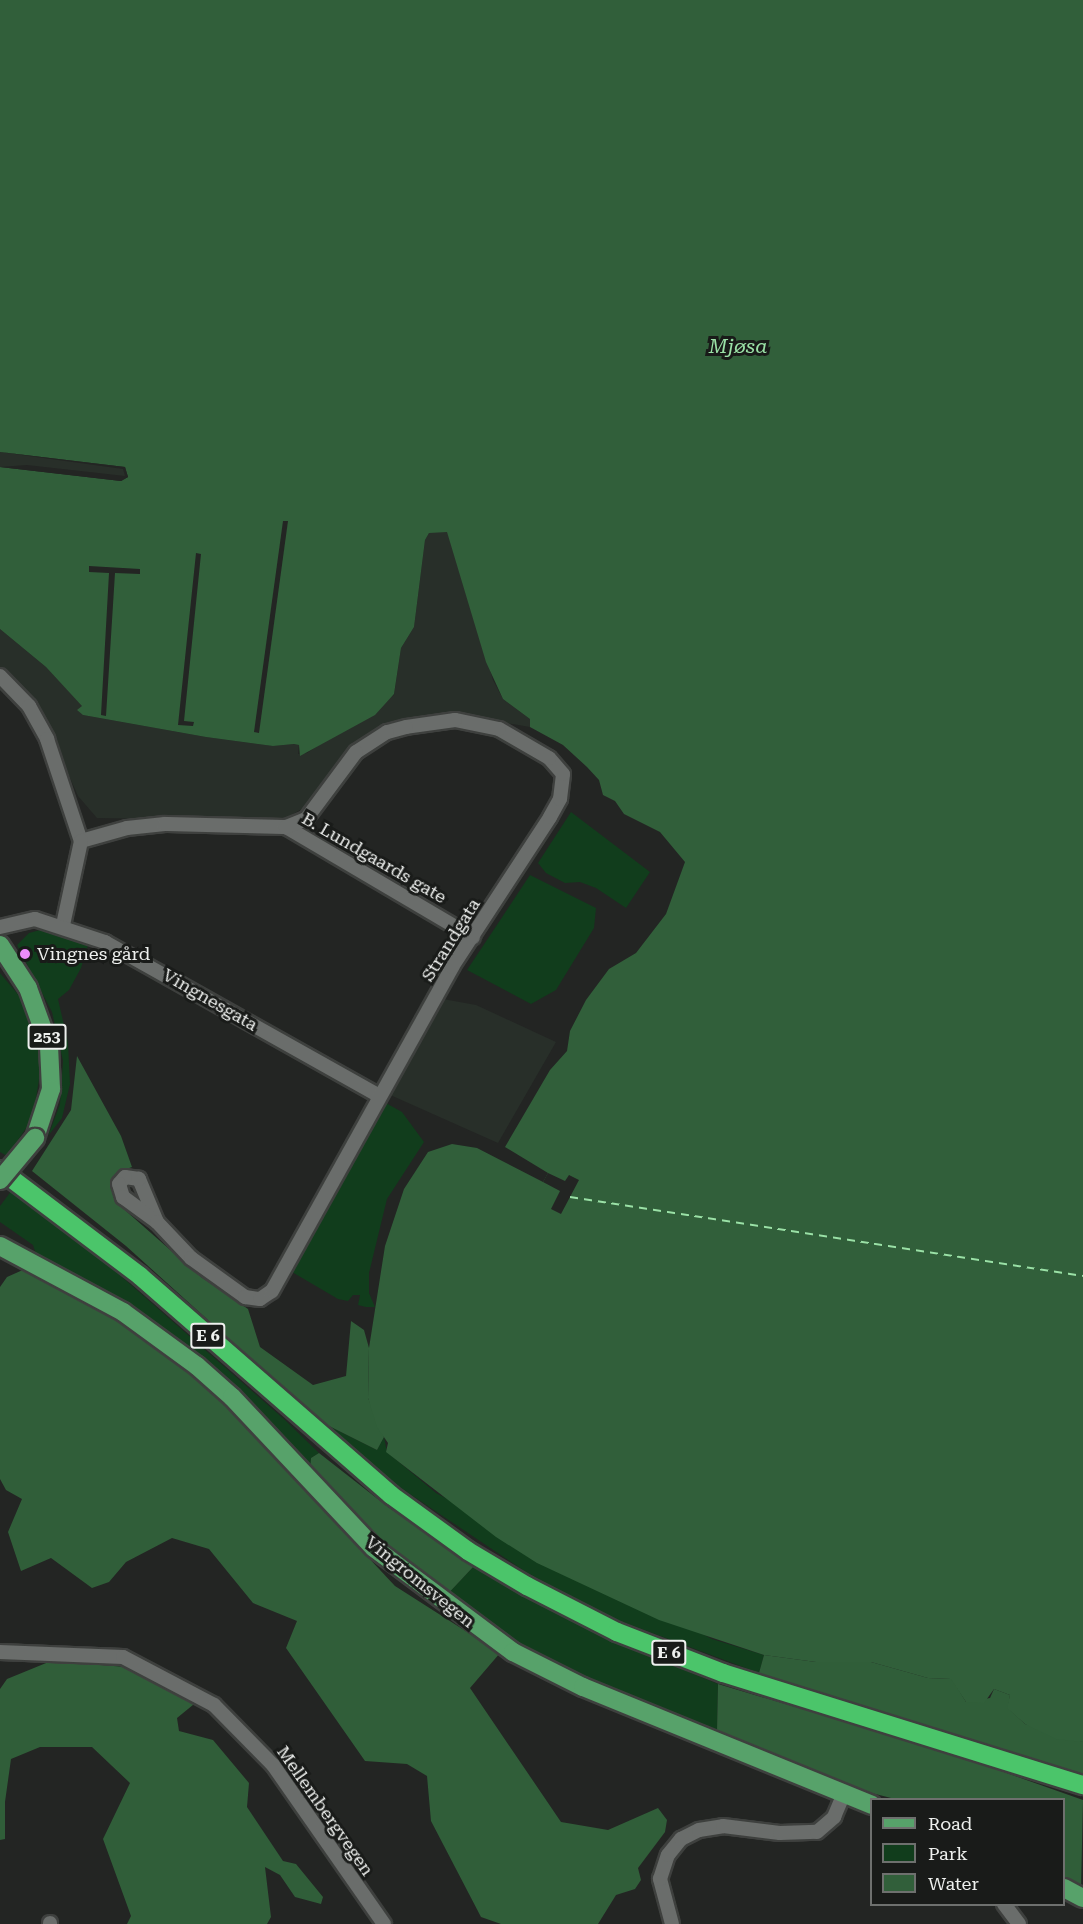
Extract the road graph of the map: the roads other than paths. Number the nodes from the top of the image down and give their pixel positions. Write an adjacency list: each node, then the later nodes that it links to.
1 (0, 676): 3 (street)
2 (286, 827): 3 (street, B. Lundgaards gate); 6 (street, B. Lundgaards gate); 6 (street, Strandgata)
3 (81, 841): 4 (street)
4 (63, 925): 5 (street, Vingnesgata); 8 (street, Vingnesgata)
5 (0, 927)
6 (473, 937): 8 (street, Strandgata)
7 (0, 945): 10 (main road, 253, bridge)
8 (379, 1096): 11 (street, Strandgata)
9 (0, 1170): 14 (highway, E 6)
10 (0, 1180)
11 (157, 1222)
12 (0, 1246): 15 (main road, Vingromsvegen)
13 (0, 1653): 20 (street, Mellembergvegen)
14 (1083, 1785)
15 (844, 1793): 16 (main road, Vingromsvegen); 21 (street)
16 (870, 1804)
17 (1065, 1889): 18 (main road)
18 (1083, 1898)
19 (1005, 1906): 22 (street)
20 (384, 1924)
21 (672, 1924)
22 (1019, 1924)

